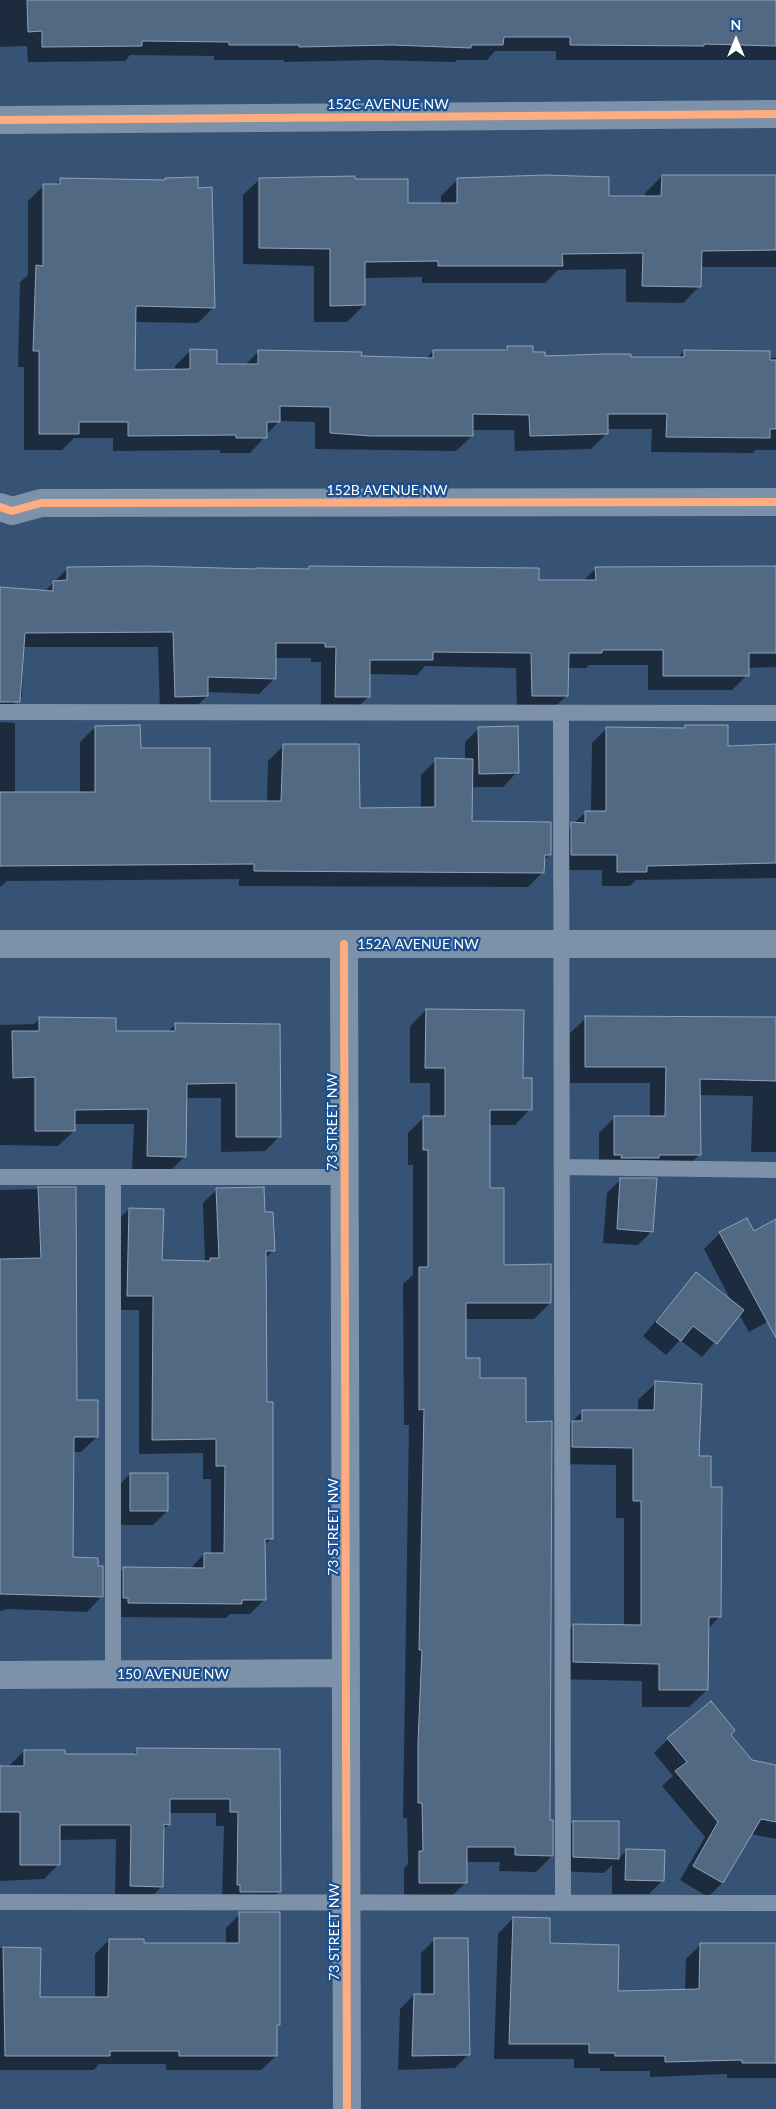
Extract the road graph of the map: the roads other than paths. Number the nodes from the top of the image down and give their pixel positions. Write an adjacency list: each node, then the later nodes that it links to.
1 (776, 114): 2 (street, 152C AVENUE NW)
2 (0, 120)
3 (776, 502): 4 (street, 152B AVENUE NW)
4 (0, 508)
5 (0, 712): 6 (lane)
6 (561, 713): 7 (lane); 11 (lane)
7 (776, 713)
8 (0, 944): 9 (street, 152A AVENUE NW)
9 (344, 944): 11 (street, 152A AVENUE NW); 16 (street, 73 STREET NW)
10 (776, 944): 11 (street, 152A AVENUE NW)
11 (561, 945): 12 (lane)
12 (562, 1167): 13 (lane); 22 (lane)
13 (776, 1170)
14 (0, 1176): 15 (lane)
15 (113, 1176): 16 (lane); 19 (lane)
16 (344, 1176): 17 (street, 73 STREET NW)
17 (346, 1673): 19 (street, 150 AVENUE NW); 21 (street, 73 STREET NW)
18 (0, 1674): 19 (street, 150 AVENUE NW)
19 (113, 1674)
20 (0, 1902): 21 (lane)
21 (346, 1902): 22 (lane); 24 (street, 73 STREET NW)
22 (563, 1903): 23 (lane)
23 (776, 1903)
24 (347, 2109)

